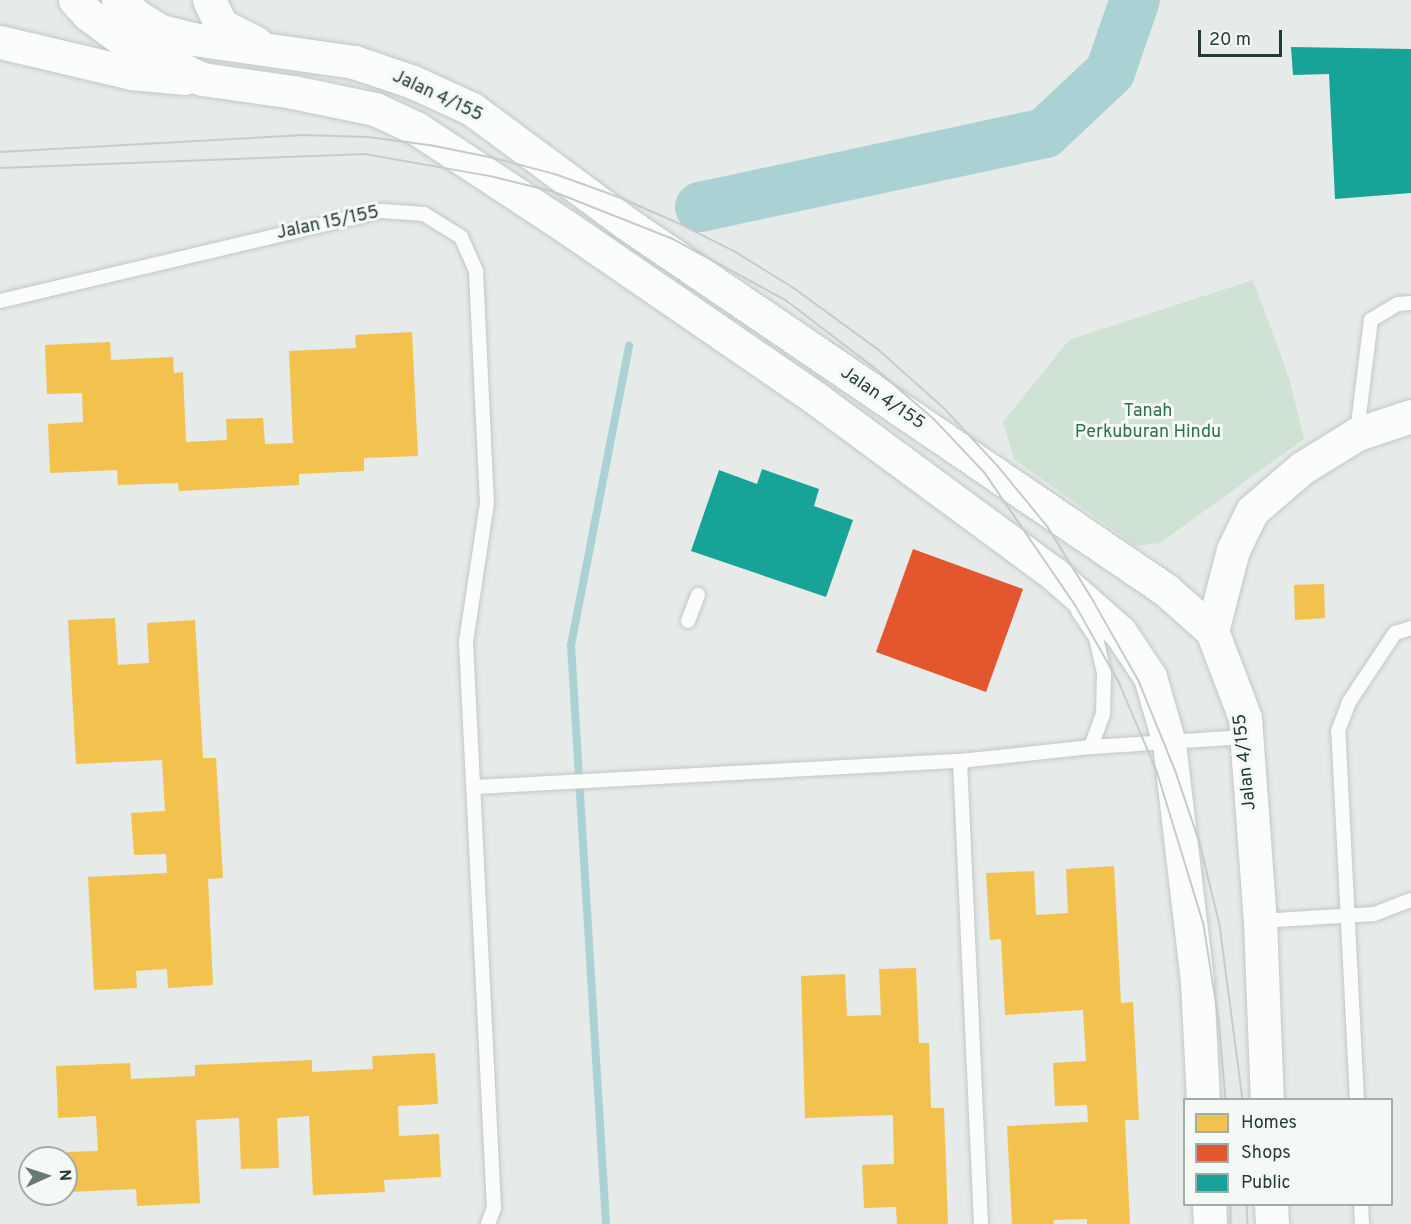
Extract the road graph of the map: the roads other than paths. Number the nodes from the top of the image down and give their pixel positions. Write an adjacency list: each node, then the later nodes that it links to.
1 (75, 0): 6 (street, Jalan 4/155)
2 (118, 0): 5 (street, Jalan 4/155)
3 (208, 0): 5 (street)
4 (0, 42): 6 (street)
5 (268, 49): 15 (street, Jalan 4/155)
6 (202, 79): 11 (street, Jalan 4/155)
7 (0, 301): 20 (lane, Jalan 15/155)
8 (1411, 303): 10 (lane)
9 (1411, 416): 10 (street)
10 (1357, 434): 15 (street)
11 (1053, 573): 17 (street, Jalan 4/155); 18 (lane)
12 (698, 595): 13 (lane)
13 (688, 621)
14 (1411, 628): 22 (lane)
15 (1212, 631): 16 (street, Jalan 4/155)
16 (1246, 737): 17 (lane); 23 (street, Jalan 4/155)
17 (1169, 743): 18 (lane); 24 (street, Jalan 4/155)
18 (1091, 747): 19 (lane)
19 (960, 761): 20 (lane); 31 (lane)
20 (475, 787): 30 (lane, Jalan 15/155)
21 (1411, 900): 22 (lane)
22 (1347, 917): 23 (lane); 26 (lane)
23 (1260, 921): 25 (street, Jalan 4/155)
24 (1203, 1098)
25 (1267, 1098)
26 (1356, 1098)
27 (1209, 1206): 32 (street)
28 (1271, 1206): 33 (street)
29 (1361, 1206): 34 (lane)
30 (488, 1224)
31 (981, 1224)
32 (1210, 1224)
33 (1272, 1224)
34 (1362, 1224)

